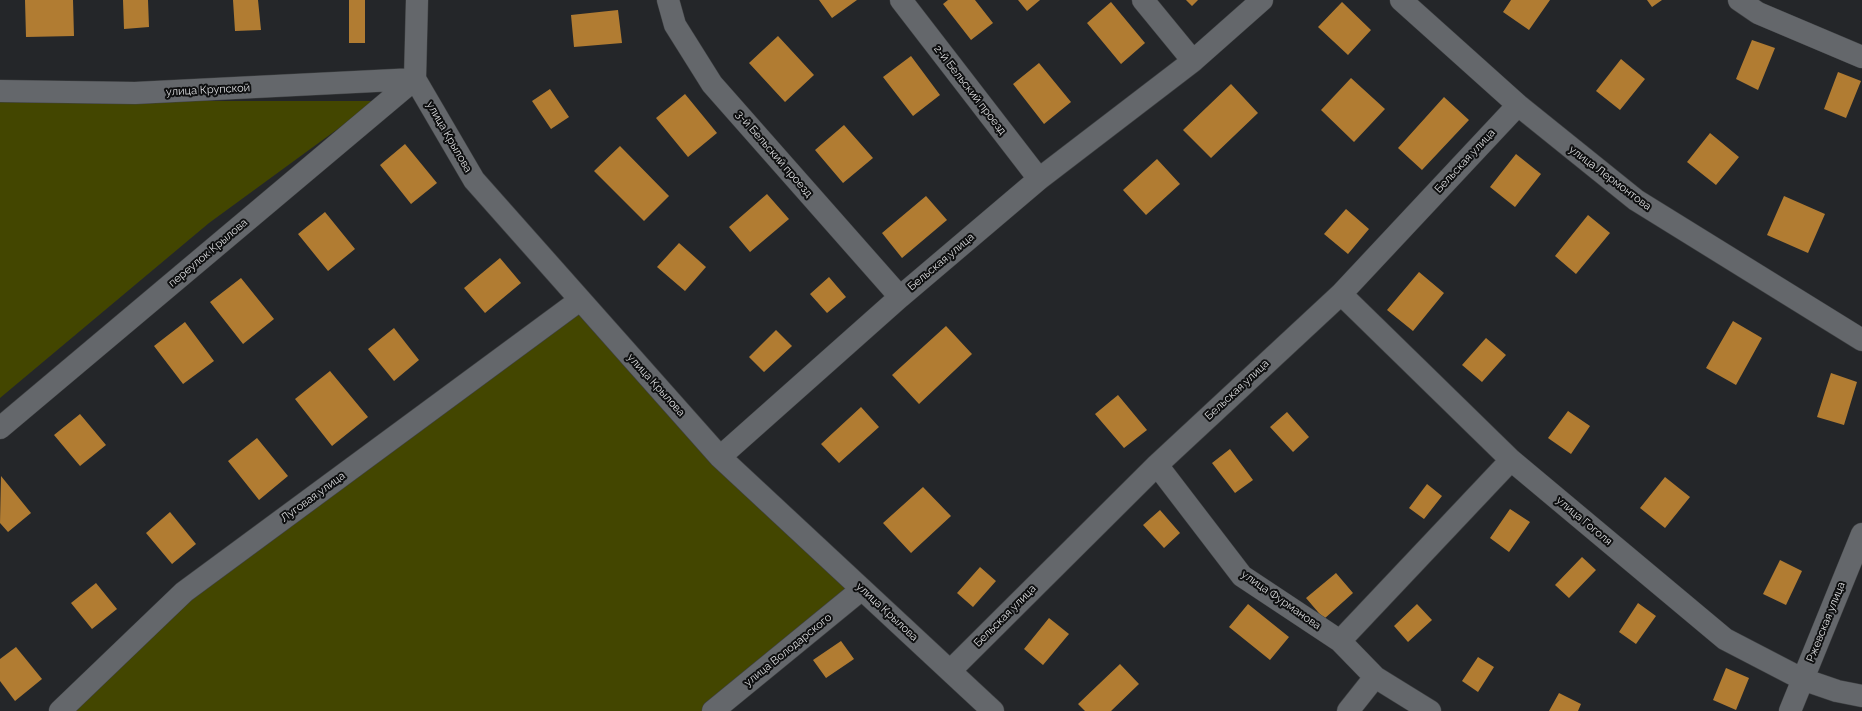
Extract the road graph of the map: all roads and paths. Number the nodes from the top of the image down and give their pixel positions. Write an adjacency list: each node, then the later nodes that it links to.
1 (417, 0): 10 (street)
2 (668, 0): 15 (street, 3-й Бельский проезд)
3 (901, 0): 13 (street, 2-й Бельский проезд)
4 (1143, 0): 9 (street)
5 (1262, 0): 9 (street, Бельская улица)
6 (1401, 0): 12 (street, улица Лермонтова)
7 (1739, 0): 8 (street)
8 (1862, 57)
9 (1193, 61): 13 (street, Бельская улица)
10 (416, 79): 11 (street, улица Крупской); 16 (street, улица Крылова); 18 (street, переулок Крылова)
11 (0, 91)
12 (1518, 105): 14 (street, Бельская улица); 17 (street, улица Лермонтова)
13 (1039, 179): 15 (street, Бельская улица)
14 (1341, 294): 20 (street, улица Гоголя); 21 (street, Бельская улица)
15 (900, 297): 19 (street, Бельская улица)
16 (580, 300): 19 (street, улица Крылова); 29 (street, Луговая улица)
17 (1862, 340)
18 (0, 428)
19 (720, 457): 23 (street, улица Крылова)
20 (1512, 460): 24 (street); 27 (street, улица Гоголя)
21 (1156, 465): 24 (street, улица Фурманова); 25 (street, Бельская улица)
22 (1862, 534): 27 (street, Ржевская улица)
23 (862, 589): 25 (street, улица Крылова); 30 (street, улица Володарского)
24 (1340, 641): 26 (street, улица Фурманова)
25 (951, 670): 31 (street, улица Крылова)
26 (1375, 677): 32 (street); 33 (street, улица Фурманова)
27 (1802, 679): 28 (street, улица Гоголя); 34 (street, Ржевская улица)
28 (1862, 696)
29 (60, 711)
30 (713, 711)
31 (993, 711)
32 (1348, 711)
33 (1430, 711)
34 (1790, 711)

